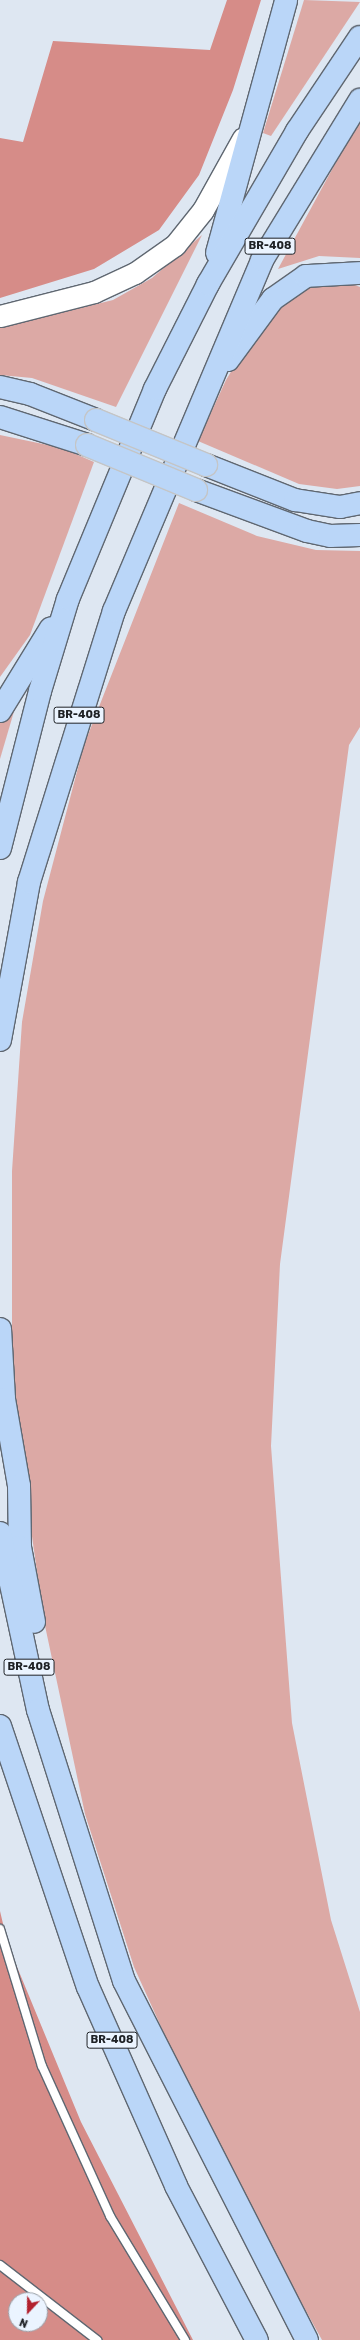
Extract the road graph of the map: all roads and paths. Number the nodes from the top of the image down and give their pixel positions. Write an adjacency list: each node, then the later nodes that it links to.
1 (286, 0): 4 (highway)
2 (360, 37): 6 (highway, BR-408)
3 (360, 100): 9 (highway, BR-408)
4 (251, 122): 6 (highway); 7 (street)
5 (360, 273): 9 (highway)
6 (208, 284): 13 (highway, BR-408)
7 (0, 316)
8 (0, 387): 11 (highway, bridge)
9 (199, 403): 16 (highway, BR-408)
10 (0, 417): 12 (highway, bridge)
11 (360, 503)
12 (360, 534)
13 (68, 599): 14 (highway); 15 (highway, BR-408)
14 (0, 711)
15 (0, 848)
16 (0, 1040)
17 (0, 1329): 20 (highway)
18 (0, 1533): 20 (highway, BR-408)
19 (0, 1726): 25 (highway, BR-408)
20 (66, 1798): 26 (highway, BR-408)
21 (0, 1929): 24 (lane)
22 (0, 2265): 23 (lane)
23 (97, 2340)
24 (185, 2340)
25 (256, 2340)
26 (307, 2340)

